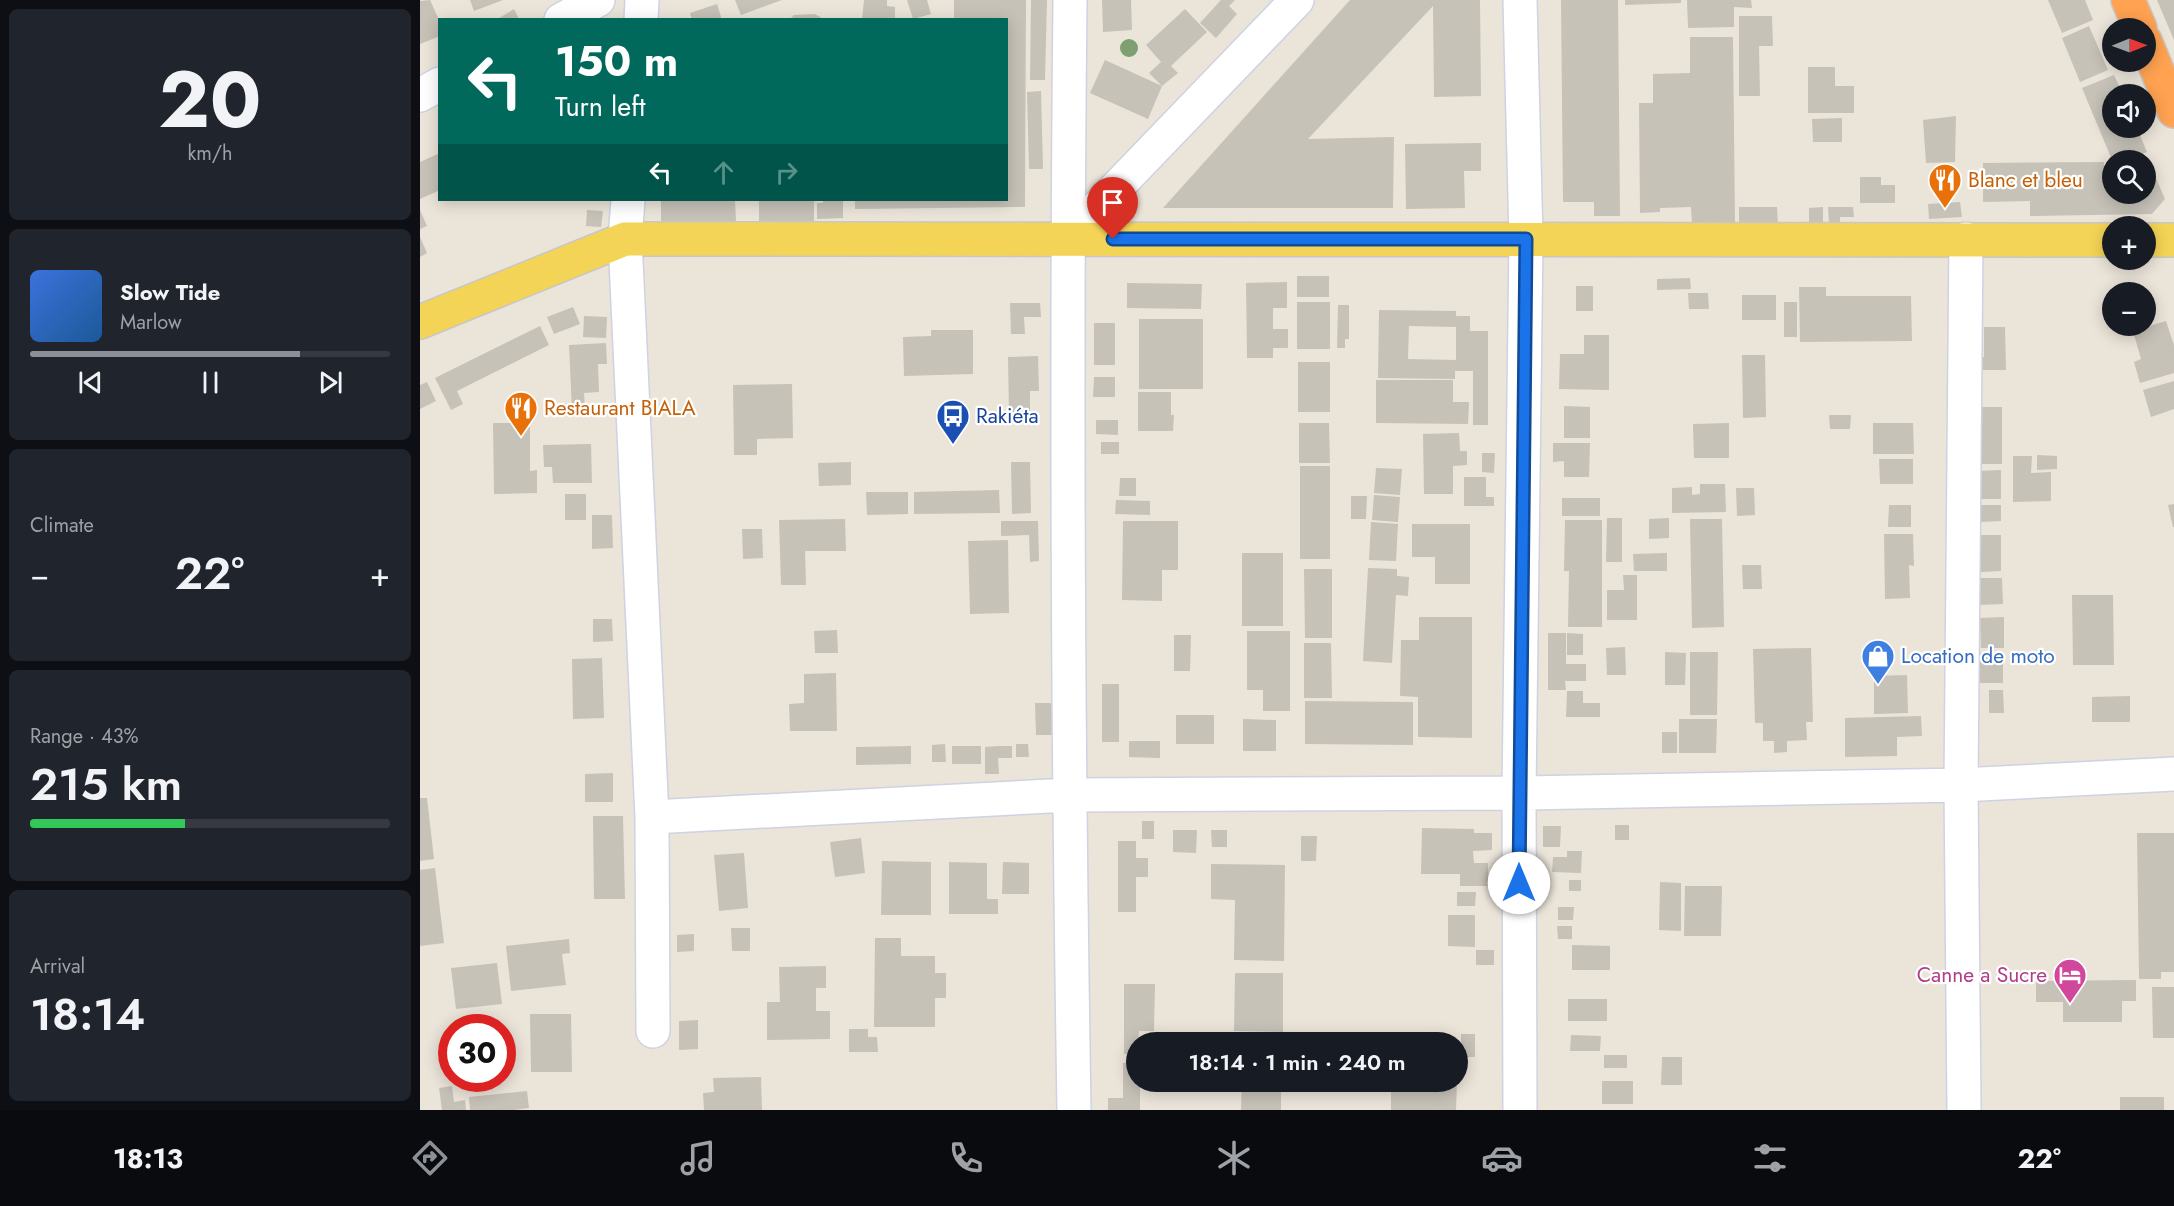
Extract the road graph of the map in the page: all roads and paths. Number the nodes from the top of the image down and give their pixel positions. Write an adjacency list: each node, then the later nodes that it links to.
1 (598, 0): 7 (street)
2 (642, 0): 8 (street)
3 (1070, 0): 16 (street)
4 (1297, 0): 16 (street)
5 (1520, 0): 17 (street)
6 (2128, 0): 9 (highway)
7 (565, 18)
8 (641, 18)
9 (2136, 18)
10 (2156, 68): 13 (highway)
11 (438, 85): 12 (street)
12 (420, 95)
13 (2174, 111)
14 (628, 201): 15 (street)
15 (625, 239): 16 (main road); 22 (main road); 27 (street)
16 (1067, 239): 17 (main road); 26 (street)
17 (1526, 239): 18 (main road); 25 (street)
18 (1966, 240): 19 (main road); 24 (street)
19 (2102, 240)
20 (2156, 240): 21 (main road)
21 (2174, 240)
22 (420, 322)
23 (2174, 774): 24 (street)
24 (1961, 785): 25 (street); 31 (street)
25 (1519, 793): 26 (street); 30 (street)
26 (1069, 795): 27 (street); 29 (street)
27 (652, 817): 28 (street)
28 (653, 1031)
29 (1074, 1110)
30 (1520, 1110)
31 (1964, 1110)

